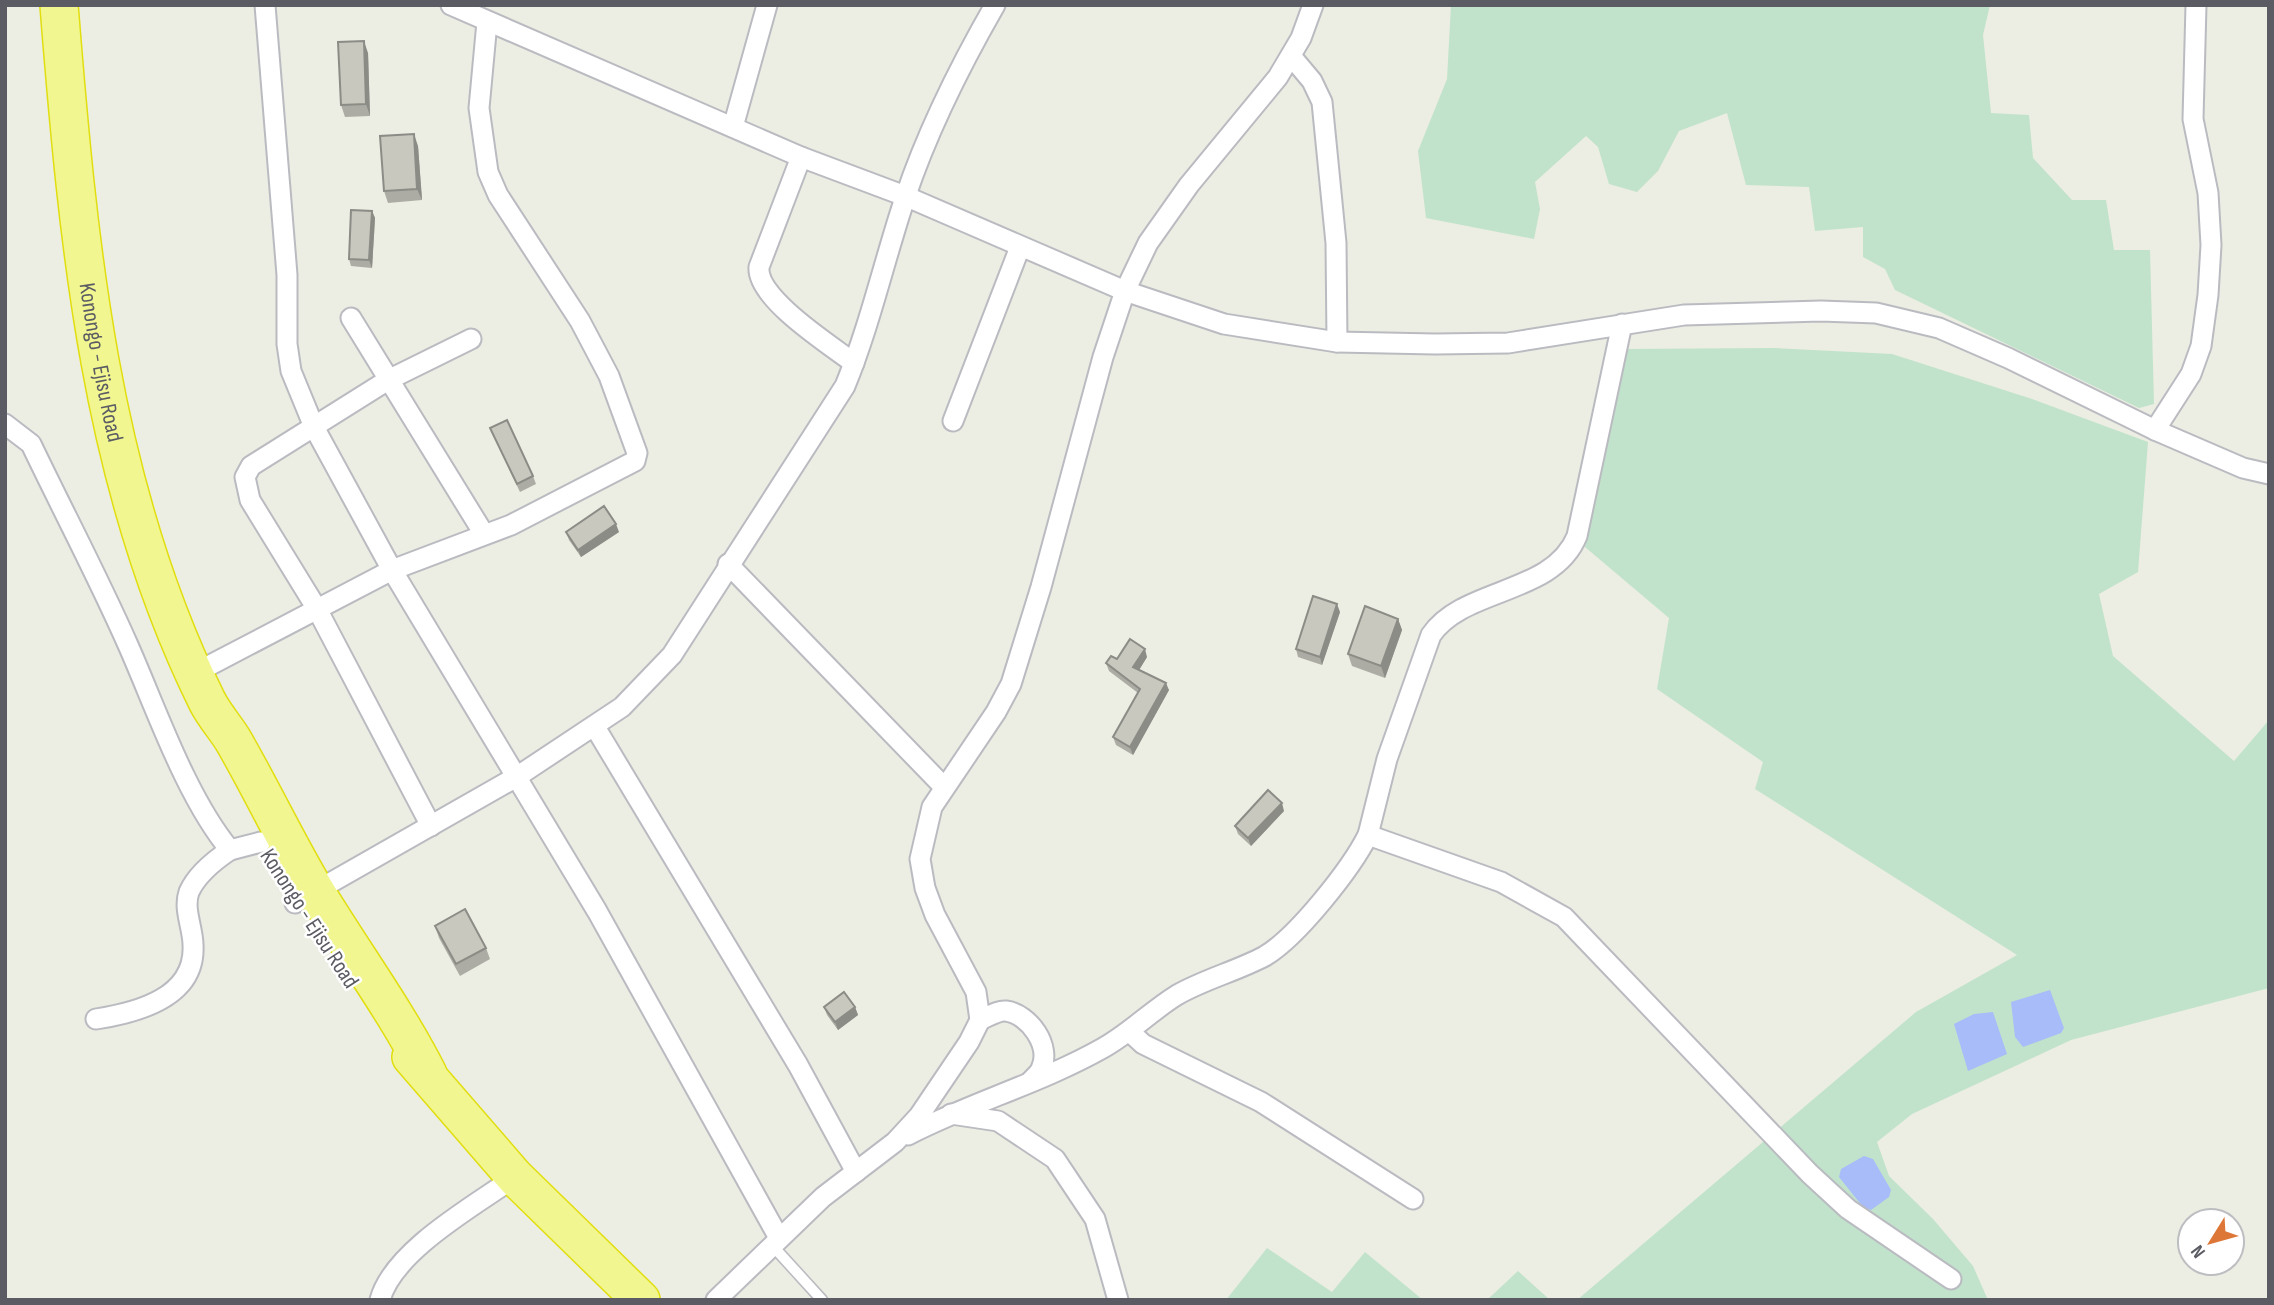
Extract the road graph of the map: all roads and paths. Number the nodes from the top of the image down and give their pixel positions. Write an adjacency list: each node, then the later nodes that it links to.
1 (59, 5): 30 (highway, Konongo - Ejisu Road)
2 (265, 5): 23 (street)
3 (451, 5): 8 (street)
4 (767, 5): 10 (street)
5 (995, 5): 12 (street)
6 (1313, 5): 9 (street)
7 (2196, 5): 24 (street)
8 (487, 22): 10 (street); 26 (street)
9 (1291, 57): 14 (street); 18 (street)
10 (733, 127): 11 (street)
11 (801, 157): 12 (street); 19 (street)
12 (905, 195): 13 (street); 19 (street)
13 (1020, 247): 14 (street); 21 (street)
14 (1125, 291): 18 (street); 33 (street)
15 (351, 318): 20 (street)
16 (1622, 324): 18 (street); 24 (street); 35 (street)
17 (471, 339): 20 (street)
18 (1337, 342)
19 (854, 363): 27 (street)
20 (388, 380): 23 (street); 26 (street)
21 (953, 421)
22 (5, 424): 36 (street)
23 (314, 427): 28 (street); 29 (street)
24 (2155, 430): 25 (street)
25 (2269, 474)
26 (484, 534): 28 (street)
27 (728, 564): 31 (street); 33 (street)
28 (392, 570): 29 (street); 32 (street)
29 (317, 609): 30 (street); 34 (street)
30 (202, 689): 36 (highway, Konongo - Ejisu Road); 37 (highway, Konongo - Ejisu Road)
31 (595, 727): 32 (street); 44 (street)
32 (518, 776): 34 (street); 47 (street)
33 (944, 787): 39 (street)
34 (431, 826): 37 (street)
35 (1368, 835): 40 (street); 48 (street)
36 (245, 846): 37 (highway, Konongo - Ejisu Road); 38 (street)
37 (306, 898): 45 (highway, Konongo - Ejisu Road)
38 (96, 1019)
39 (980, 1020): 41 (street); 43 (street)
40 (1130, 1032): 41 (street); 46 (street)
41 (1029, 1083): 42 (street)
42 (949, 1114): 43 (street); 53 (street)
43 (895, 1142): 44 (street)
44 (856, 1172): 47 (street)
45 (515, 1177): 49 (street); 50 (highway, Konongo - Ejisu Road)
46 (1413, 1199)
47 (775, 1241): 51 (street); 52 (lane)
48 (1951, 1279)
49 (380, 1300)
50 (641, 1300)
51 (716, 1300)
52 (822, 1300)
53 (1118, 1300)

